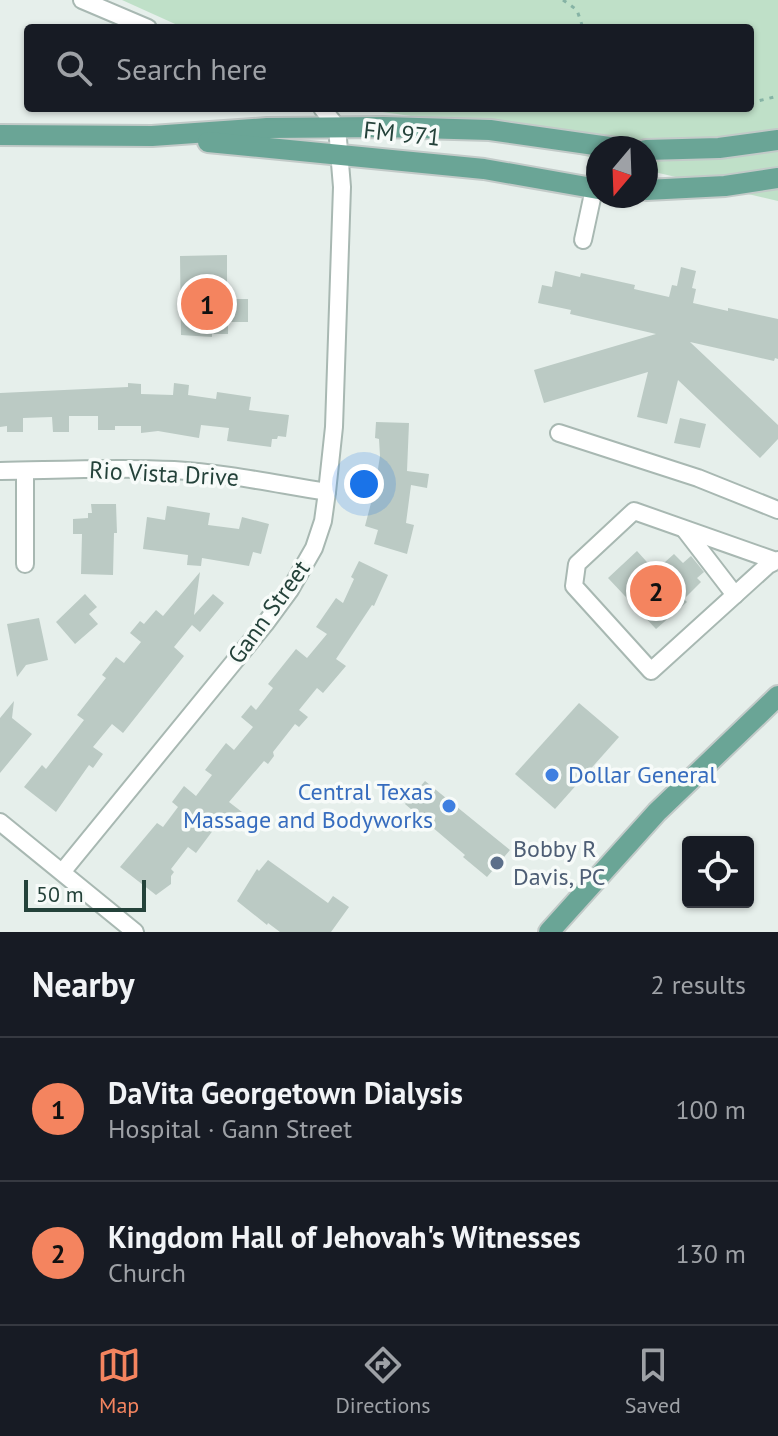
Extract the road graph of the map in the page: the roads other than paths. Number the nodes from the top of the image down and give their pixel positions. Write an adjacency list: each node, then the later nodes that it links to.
1 (82, 0): 2 (street)
2 (139, 24)
3 (325, 112): 4 (street)
4 (337, 127): 6 (main road, FM 971 / FM 971); 8 (main road, FM 971 / FM 971); 10 (street, Gann Street)
5 (0, 135): 6 (main road, FM 971 / FM 971)
6 (152, 136): 10 (main road, FM 971 / FM 971)
7 (778, 142): 9 (main road)
8 (586, 144)
9 (658, 150)
10 (341, 154): 12 (main road, FM 971 / FM 971); 19 (street, Gann Street)
11 (778, 178): 13 (main road)
12 (586, 187)
13 (658, 189)
14 (591, 208): 15 (street)
15 (583, 240)
16 (559, 433): 20 (street)
17 (0, 471): 18 (street, Rio Vista Drive)
18 (25, 471): 19 (street, Rio Vista Drive); 23 (street)
19 (327, 492): 27 (street, Gann Street)
20 (778, 510)
21 (684, 528): 22 (street); 24 (street); 24 (street)
22 (777, 560): 24 (street)
23 (25, 564)
24 (735, 595)
25 (778, 696): 29 (main road)
26 (0, 822): 27 (street)
27 (63, 871): 28 (street)
28 (135, 932)
29 (549, 932)

